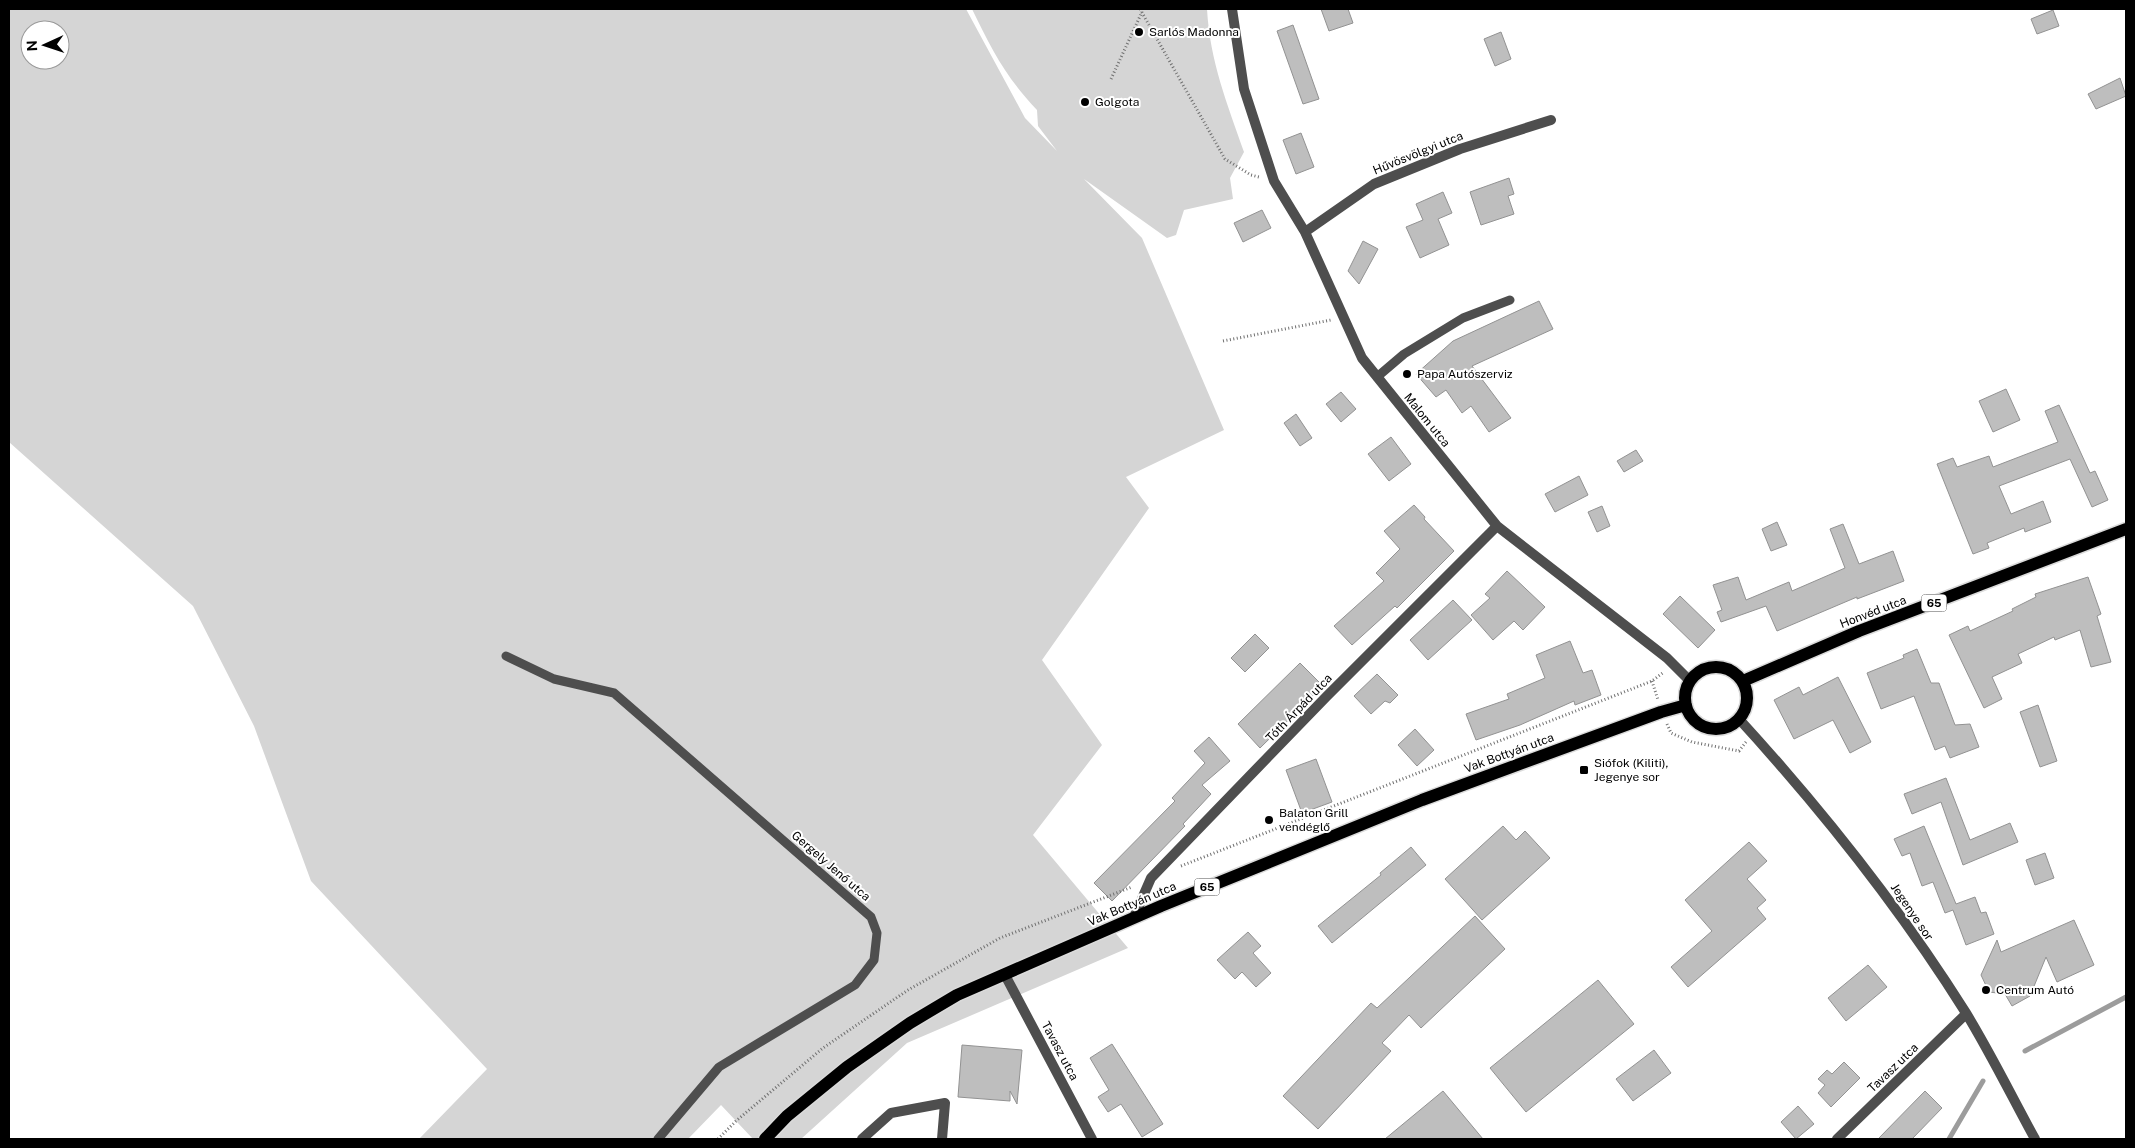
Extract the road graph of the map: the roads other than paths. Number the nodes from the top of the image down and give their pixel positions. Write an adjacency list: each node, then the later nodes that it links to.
1 (1232, 9): 3 (street, Malom utca)
2 (1551, 120): 3 (street, Hűvösvölgyi utca)
3 (1305, 232): 5 (street, Malom utca)
4 (1510, 300): 5 (lane)
5 (1376, 377): 6 (street, Malom utca)
6 (1497, 526): 9 (street, Malom utca); 13 (street, Tóth Árpád utca)
7 (2126, 530): 10 (main road, Honvéd utca / 65)
8 (506, 656): 16 (lane, Gergely Jenő utca)
9 (1690, 681): 10 (main road); 11 (main road)
10 (1743, 681): 12 (main road)
11 (1686, 704): 12 (main road); 13 (main road, Vak Bottyán utca / 65)
12 (1739, 719): 15 (street, Jegenye sor)
13 (1134, 917): 14 (main road, Vak Bottyán utca / 65)
14 (1005, 975): 17 (main road, Vak Bottyán utca / 65); 20 (street, Tavasz utca)
15 (1966, 1014): 21 (street, Tavasz utca); 22 (street, Jegenye sor)
16 (658, 1139)
17 (765, 1139)
18 (862, 1139): 19 (street)
19 (942, 1139)
20 (1092, 1139)
21 (1837, 1139)
22 (2035, 1139)

